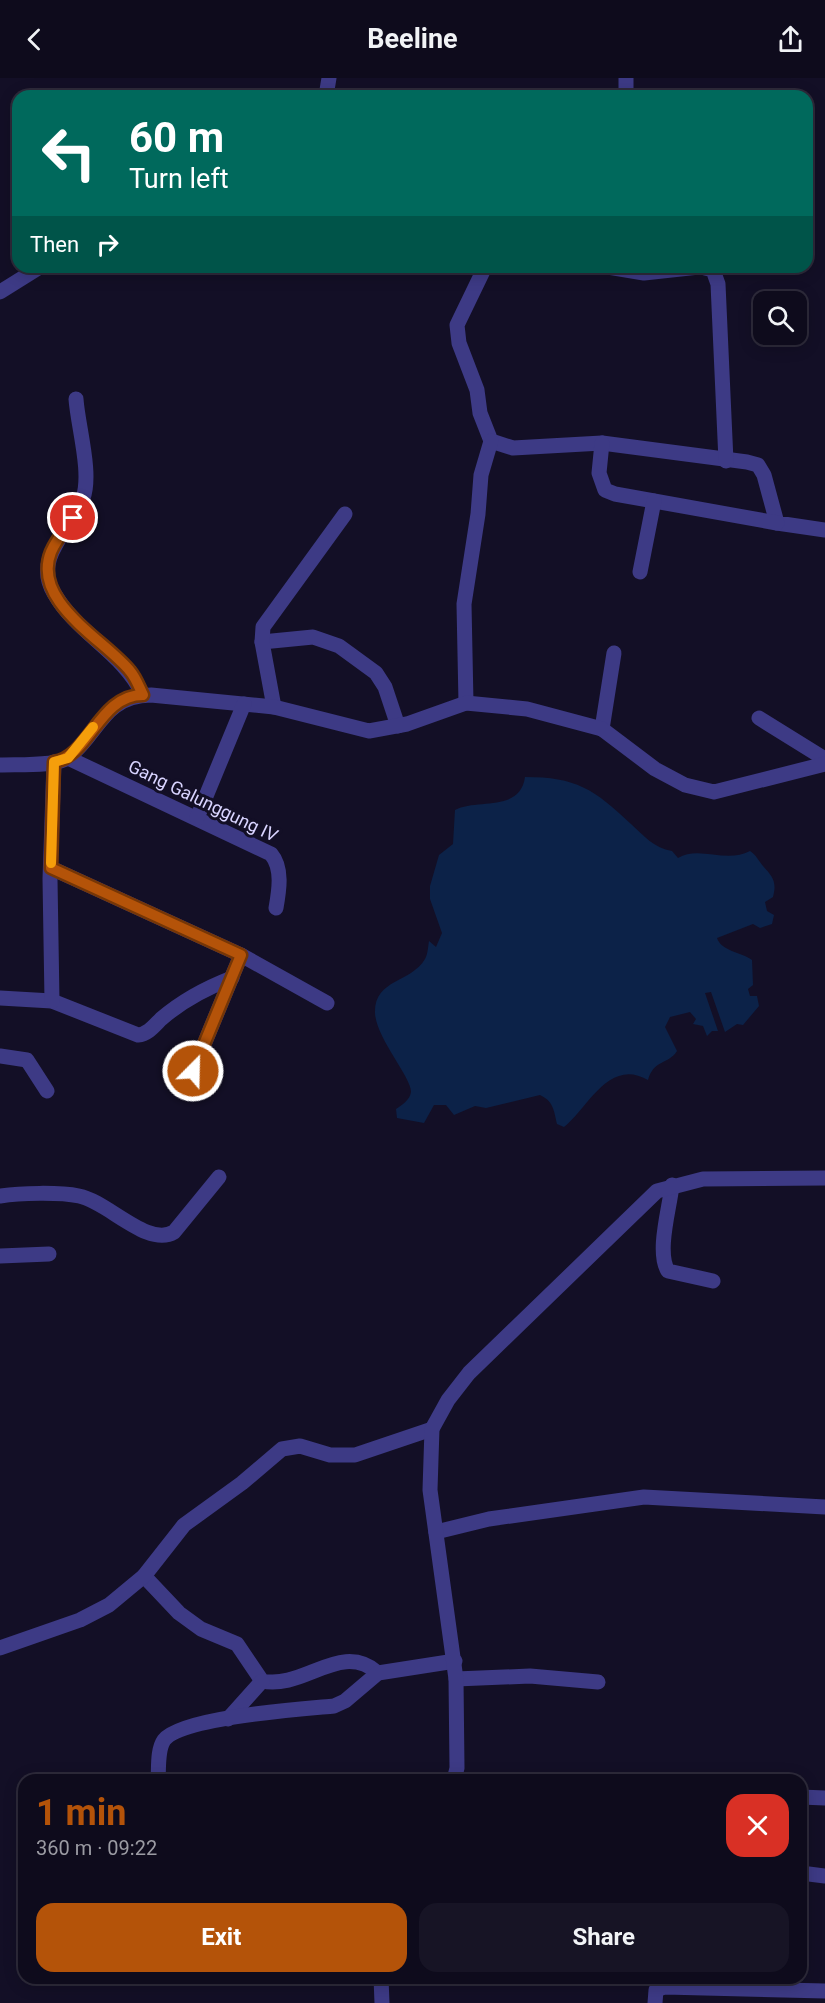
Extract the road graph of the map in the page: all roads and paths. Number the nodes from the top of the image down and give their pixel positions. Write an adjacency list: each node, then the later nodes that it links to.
1 (30, 273): 4 (street)
2 (482, 273): 6 (street)
3 (714, 273): 8 (street)
4 (0, 292)
5 (76, 399): 16 (street)
6 (491, 441): 7 (street); 17 (street)
7 (602, 443): 8 (street); 9 (street)
8 (726, 461): 11 (street)
9 (654, 501): 11 (street); 13 (street)
10 (345, 514): 14 (street)
11 (777, 523): 12 (street)
12 (825, 530)
13 (640, 572)
14 (262, 642): 19 (street); 21 (street)
15 (614, 654): 22 (street)
16 (143, 695): 18 (street); 24 (street)
17 (466, 703): 21 (street); 22 (street)
18 (244, 704): 19 (street); 27 (street)
19 (274, 707): 21 (street)
20 (759, 718): 23 (street)
21 (398, 726)
22 (602, 729): 26 (street)
23 (825, 759)
24 (61, 760): 25 (street); 27 (street, Gang Galunggung IV); 28 (street)
25 (0, 765)
26 (825, 765)
27 (197, 818): 29 (street, Gang Galunggung IV)
28 (51, 868): 30 (street); 33 (street)
29 (276, 908)
30 (241, 955): 31 (street); 34 (street)
31 (232, 978): 33 (street); 36 (street)
32 (0, 998): 33 (street)
33 (52, 1000)
34 (327, 1003)
35 (0, 1056): 37 (street)
36 (193, 1071)
37 (47, 1091)
38 (219, 1177): 41 (street)
39 (825, 1178): 40 (street)
40 (672, 1185): 44 (street); 45 (street)
41 (0, 1196)
42 (49, 1254): 43 (street)
43 (0, 1256)
44 (713, 1281)
45 (432, 1429): 47 (street); 48 (street)
46 (825, 1507): 47 (street)
47 (436, 1532): 50 (street)
48 (144, 1576): 49 (street); 53 (street)
49 (0, 1648)
50 (455, 1661): 51 (street); 52 (street)
51 (378, 1673): 53 (street); 55 (street)
52 (456, 1679): 54 (street); 57 (street)
53 (262, 1680): 55 (street)
54 (598, 1682)
55 (228, 1719): 56 (street)
56 (159, 1774)
57 (456, 1774)
58 (807, 1797): 59 (street)
59 (825, 1798)
60 (807, 1874): 61 (street)
61 (825, 1876)
62 (381, 1984): 64 (street)
63 (825, 1991): 65 (street)
64 (382, 2003)
65 (655, 2003)

